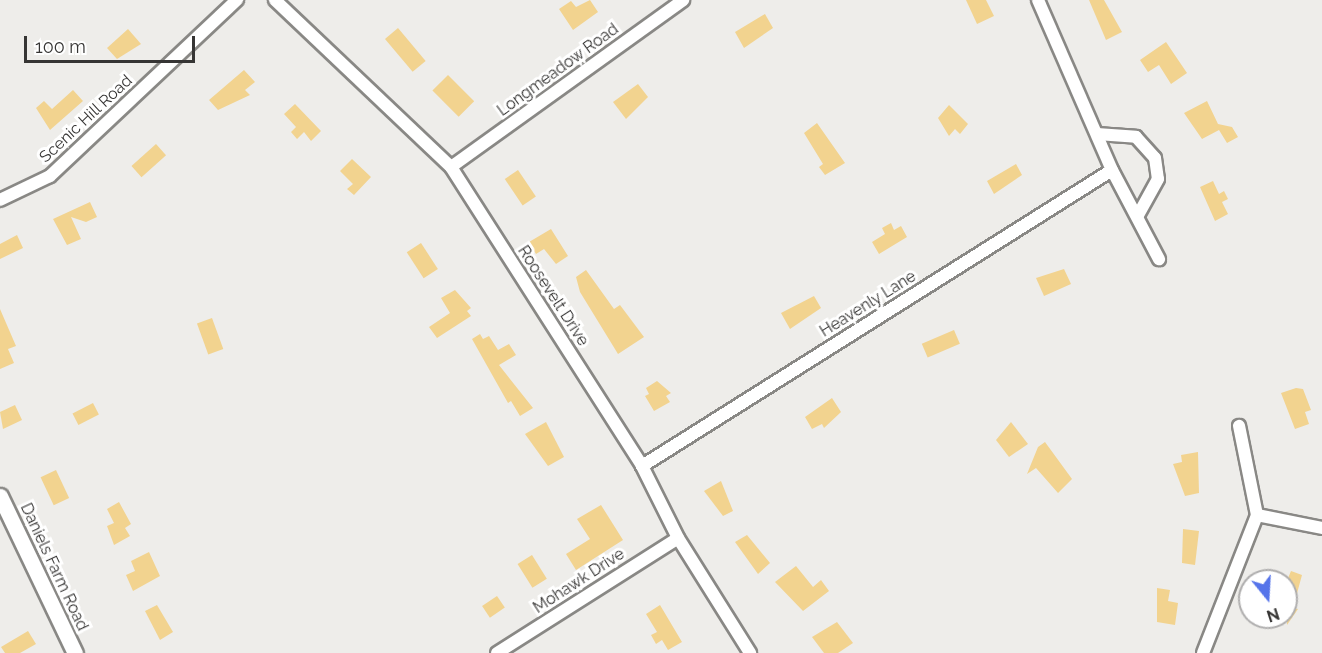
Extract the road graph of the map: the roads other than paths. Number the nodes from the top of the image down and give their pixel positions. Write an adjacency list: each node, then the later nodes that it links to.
1 (237, 0): 8 (street, Scenic Hill Road)
2 (275, 0): 6 (street, Roosevelt Drive)
3 (683, 0): 6 (street, Longmeadow Road)
4 (1038, 0): 5 (street)
5 (1096, 134): 7 (street); 9 (street)
6 (451, 167): 12 (street, Roosevelt Drive)
7 (1112, 170): 9 (street); 12 (street, Heavenly Lane)
8 (0, 200)
9 (1137, 218): 10 (street)
10 (1159, 259)
11 (1239, 426): 14 (street)
12 (642, 466): 16 (street, Roosevelt Drive)
13 (0, 495): 17 (main road, Daniels Farm Road)
14 (1257, 515): 15 (street); 20 (street)
15 (1322, 528)
16 (678, 538): 18 (street, Mohawk Drive); 19 (street, Roosevelt Drive)
17 (75, 653)
18 (498, 653)
19 (750, 653)
20 (1203, 653)

